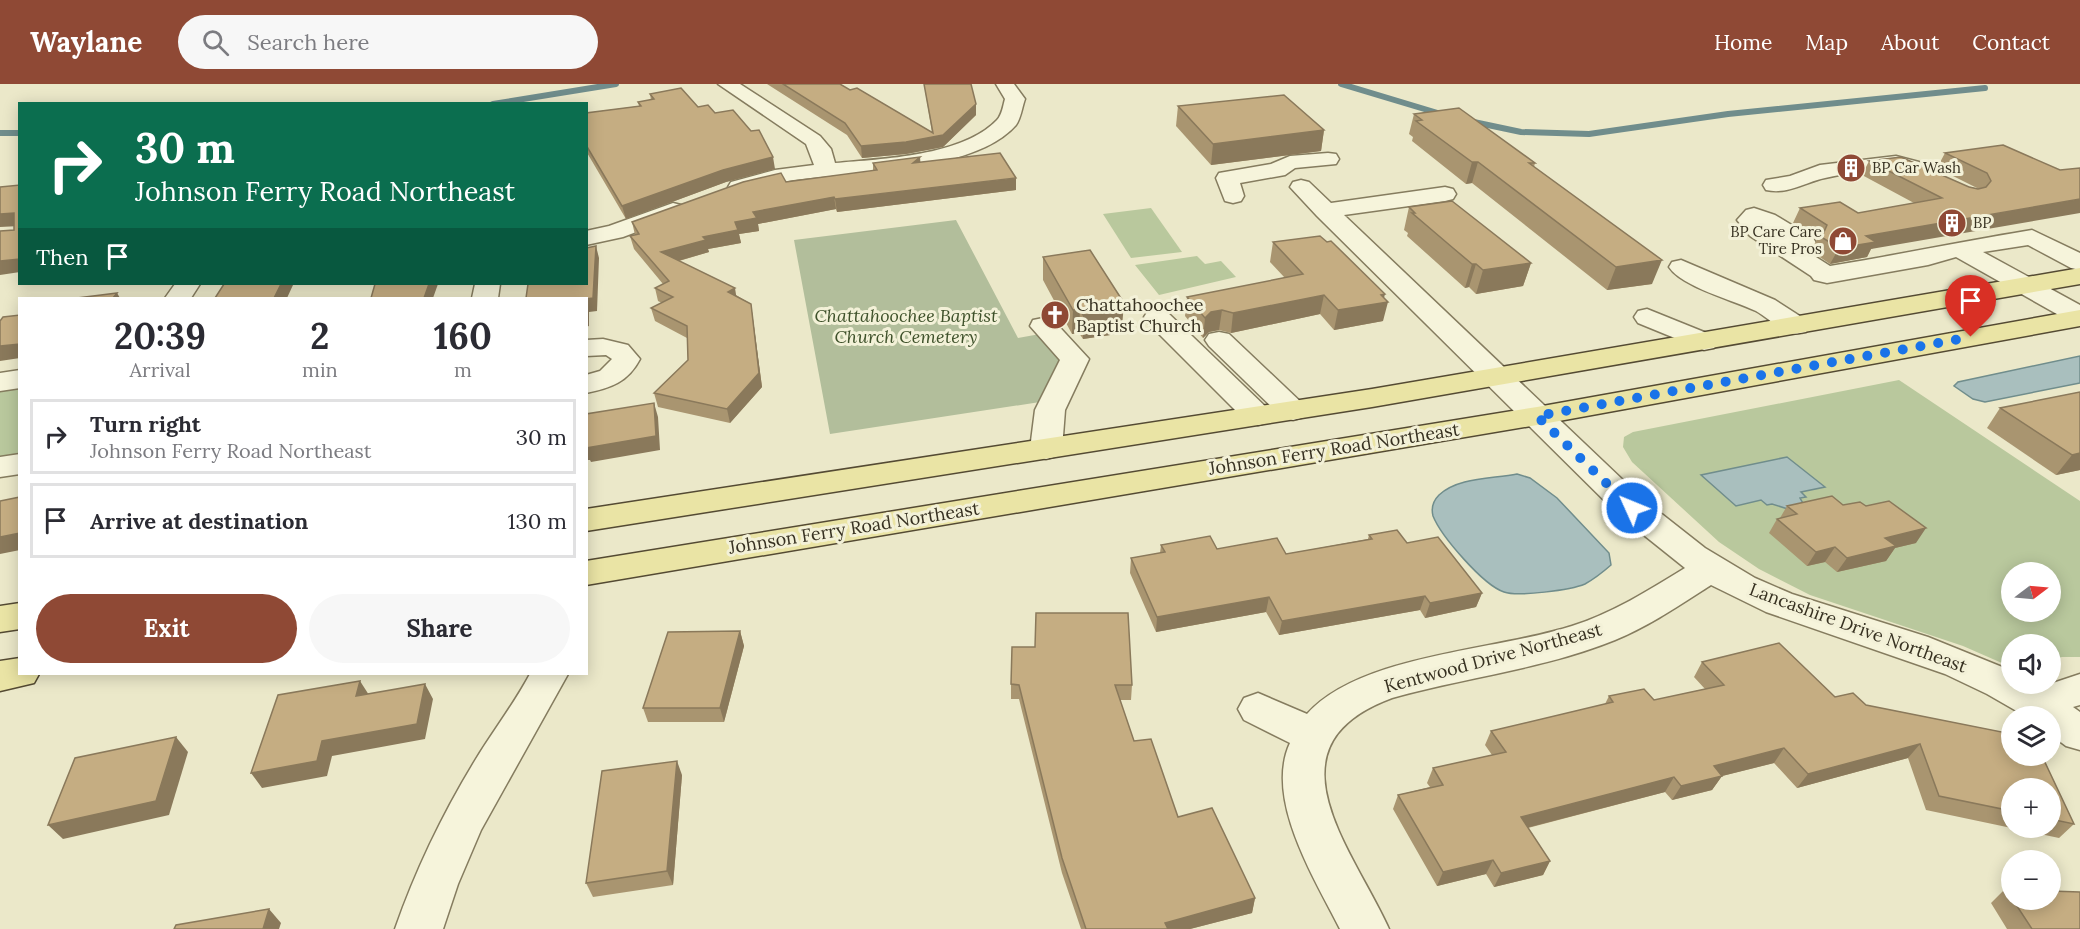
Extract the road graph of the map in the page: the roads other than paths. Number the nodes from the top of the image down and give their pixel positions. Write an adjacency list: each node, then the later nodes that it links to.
1 (727, 84): 4 (street)
2 (1005, 84): 4 (street)
3 (1328, 159): 10 (street)
4 (826, 170): 8 (street)
5 (1929, 175): 6 (street)
6 (1774, 185)
7 (1301, 187): 12 (street, Lancashire Drive Northeast)
8 (723, 192)
9 (1445, 194): 12 (street)
10 (1233, 196)
11 (691, 204): 13 (street)
12 (1325, 211): 26 (street, Lancashire Drive Northeast)
13 (588, 238)
14 (1804, 243): 15 (street)
15 (1959, 249): 16 (street); 19 (street)
16 (2080, 263)
17 (1681, 267): 23 (street)
18 (2080, 276): 19 (main road)
19 (2026, 286): 21 (street); 23 (main road)
20 (1157, 317): 31 (street)
21 (2080, 317): 32 (main road, Johnson Ferry Road Northeast)
22 (1043, 326): 33 (street)
23 (1796, 326): 26 (main road)
24 (1219, 340): 30 (street)
25 (588, 348): 29 (street)
26 (1498, 378): 30 (main road); 32 (street, Lancashire Drive Northeast)
27 (18, 379): 28 (street)
28 (0, 382)
29 (588, 383)
30 (1293, 411): 31 (main road)
31 (1258, 416): 33 (main road)
32 (1537, 416): 37 (street, Lancashire Drive Northeast); 38 (main road, Johnson Ferry Road Northeast)
33 (1046, 449): 36 (main road)
34 (18, 464): 35 (street)
35 (0, 467)
36 (588, 520)
37 (1710, 569): 45 (street, Lancashire Drive Northeast); 48 (street, Kentwood Drive Northeast)
38 (588, 573)
39 (18, 616): 40 (main road)
40 (0, 619)
41 (18, 673): 43 (main road)
42 (549, 675): 49 (street)
43 (0, 676)
44 (2080, 689): 45 (street)
45 (2037, 704): 47 (street, Lancashire Drive Northeast)
46 (1258, 709): 48 (street)
47 (2080, 734)
48 (1315, 736): 50 (street, Kentwood Drive Northeast)
49 (419, 929)
50 (1365, 929)

